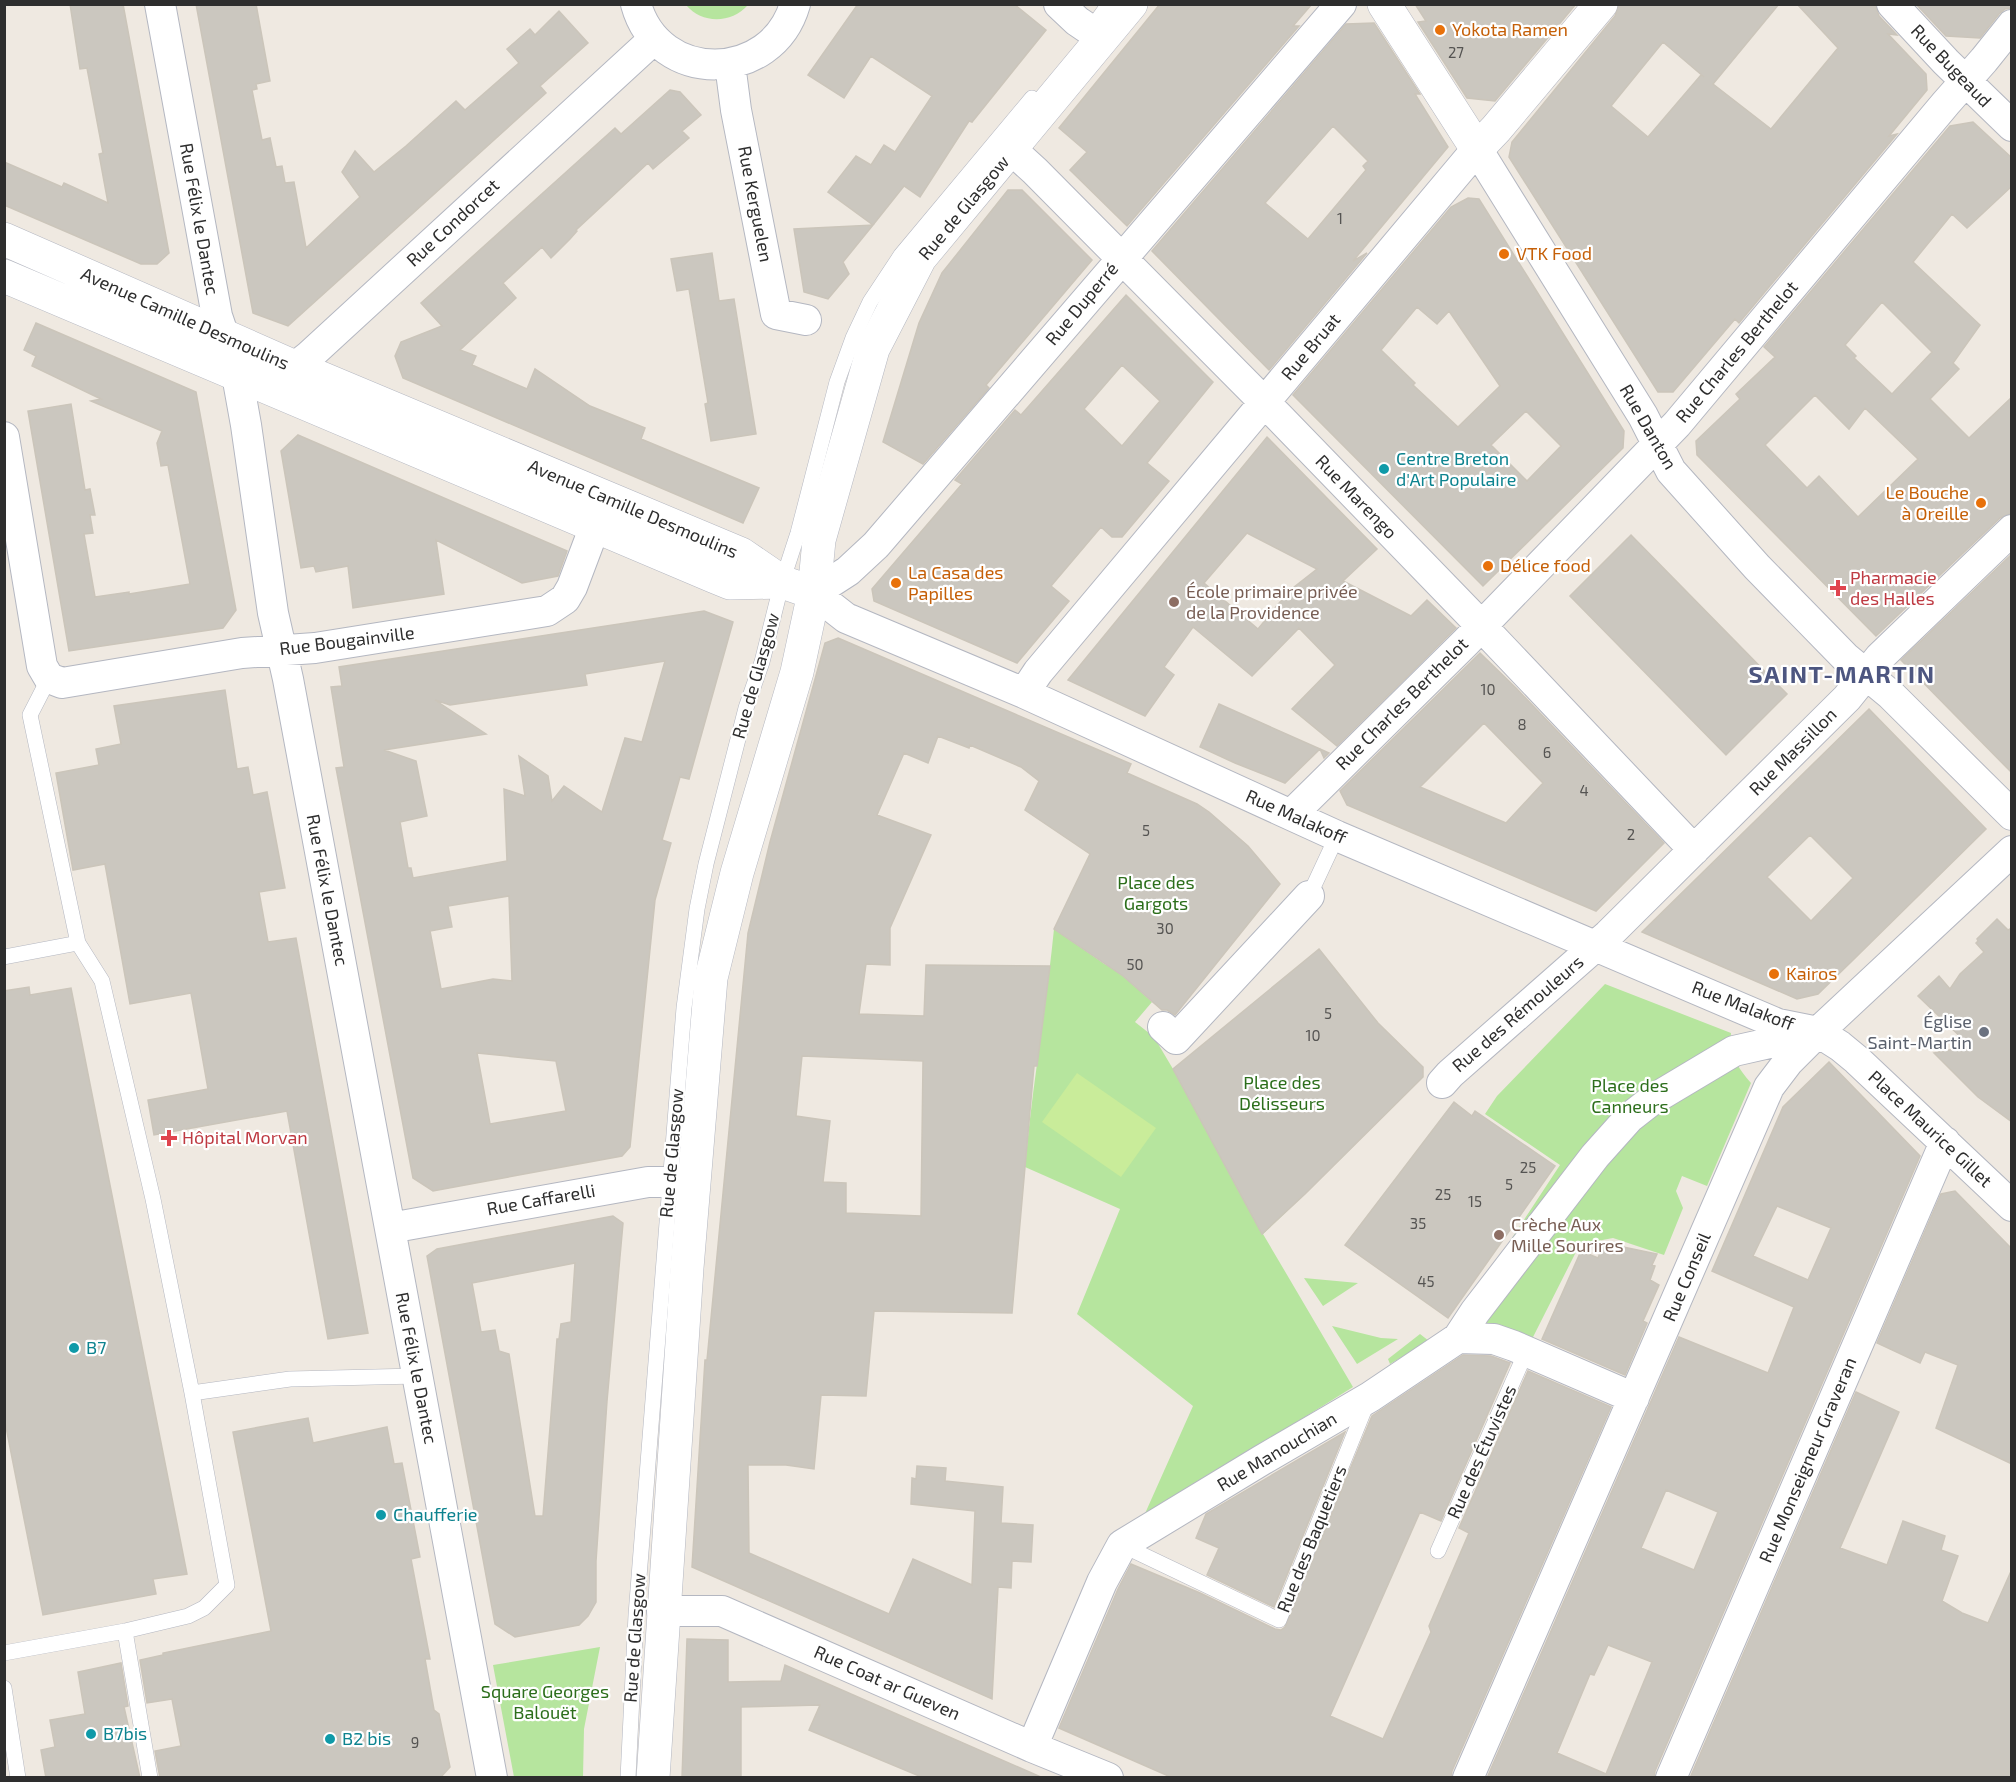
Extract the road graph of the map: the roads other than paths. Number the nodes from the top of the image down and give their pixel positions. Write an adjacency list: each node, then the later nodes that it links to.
1 (160, 4): 24 (street, Rue Félix le Dantec)
2 (636, 4): 13 (street)
3 (795, 4): 14 (street)
4 (1059, 4): 12 (street)
5 (1109, 4): 12 (lane)
6 (1131, 4): 12 (main road, Rue de Glasgow)
7 (1341, 4): 21 (street, Rue Duperré)
8 (1384, 4): 18 (main road, Rue Danton)
9 (1601, 4): 18 (main road, Rue Bruat)
10 (1892, 4): 15 (street, Rue Bugeaud)
11 (2012, 25): 15 (street, Rue Charles Berthelot)
12 (1092, 36): 19 (main road, Rue de Glasgow)
13 (654, 39): 14 (street); 25 (street, Rue Condorcet)
14 (730, 64): 23 (street, Rue Kerguelen)
15 (1965, 81): 17 (street, Rue Bugeaud); 29 (street, Rue Charles Berthelot)
16 (1040, 89): 32 (lane)
17 (2012, 126)
18 (1477, 149): 27 (street, Rue Bruat); 29 (street, Rue Danton)
19 (1012, 150): 21 (street, Rue Marengo); 33 (main road, Rue de Glasgow)
20 (10, 242): 22 (street); 24 (main road, Avenue Camille Desmoulins)
21 (1121, 259): 27 (street, Rue Marengo); 33 (street, Rue Duperré)
22 (4, 276): 26 (main road, Avenue Camille Desmoulins)
23 (806, 320)
24 (223, 335): 25 (main road, Avenue Camille Desmoulins); 26 (street, Rue Félix le Dantec)
25 (295, 367): 26 (street); 32 (main road, Avenue Camille Desmoulins)
26 (237, 375): 30 (main road, Avenue Camille Desmoulins); 35 (street, Rue Félix le Dantec)
27 (1265, 403): 34 (street, Rue Marengo); 38 (street, Rue Bruat)
28 (4, 437): 37 (street)
29 (1657, 444): 34 (street, Rue Charles Berthelot); 36 (street, Rue Danton)
30 (595, 526): 32 (main road, Avenue Camille Desmoulins); 35 (street, Rue Bougainville)
31 (2012, 530): 36 (street, Rue Massillon)
32 (782, 582): 33 (main road, Rue de Glasgow); 52 (lane, Rue de Glasgow)
33 (812, 604): 38 (street, Rue Malakoff); 52 (main road, Rue de Glasgow)
34 (1481, 626): 39 (street, Rue Charles Berthelot); 42 (street, Rue Marengo)
35 (280, 650): 37 (street, Rue Bougainville); 54 (street, Rue Félix le Dantec)
36 (1866, 676): 40 (street, Rue Danton); 42 (street, Rue Massillon)
37 (49, 678): 45 (lane)
38 (1024, 693): 39 (street, Rue Malakoff)
39 (1291, 815): 41 (street, Rue Malakoff)
40 (2012, 815)
41 (1337, 836): 44 (lane); 46 (street, Rue Malakoff)
42 (1694, 850): 46 (street, Rue Massillon)
43 (2012, 850): 49 (street, Rue Conseil)
44 (1309, 896): 48 (street)
45 (78, 944): 47 (lane); 58 (lane)
46 (1596, 945): 49 (street, Rue Malakoff); 50 (street, Rue des Rémouleurs)
47 (4, 957)
48 (1163, 1028)
49 (1818, 1032): 51 (street, Place Maurice Gillet); 55 (street); 60 (street, Rue Conseil)
50 (1442, 1083)
51 (1945, 1142): 53 (street, Place Maurice Gillet); 75 (street, Rue Monseigneur Graveran)
52 (681, 1184): 54 (street, Rue Caffarelli); 63 (main road, Rue de Glasgow); 71 (lane, Rue de Glasgow)
53 (2012, 1206)
54 (390, 1228): 57 (street, Rue Félix le Dantec)
55 (1458, 1338): 56 (street); 59 (street, Rue Manouchian)
56 (1526, 1352): 60 (street); 62 (lane, Rue des Étuvistes)
57 (417, 1376): 58 (lane); 70 (street, Rue Félix le Dantec)
58 (192, 1393): 64 (lane)
59 (1370, 1397): 61 (street, Rue Manouchian); 61 (lane, Rue des Baquetiers)
60 (1634, 1398): 74 (street, Rue Conseil)
61 (1122, 1545): 67 (street)
62 (1438, 1551)
63 (662, 1611): 67 (street, Rue Coat ar Gueven); 72 (main road, Rue de Glasgow)
64 (126, 1631): 65 (lane); 69 (lane)
65 (4, 1653)
66 (4, 1689): 68 (lane)
67 (1032, 1747): 73 (street, Rue Coat ar Gueven)
68 (18, 1778)
69 (150, 1778)
70 (492, 1778)
71 (628, 1778)
72 (653, 1778)
73 (1108, 1778)
74 (1468, 1778)
75 (1671, 1778)

